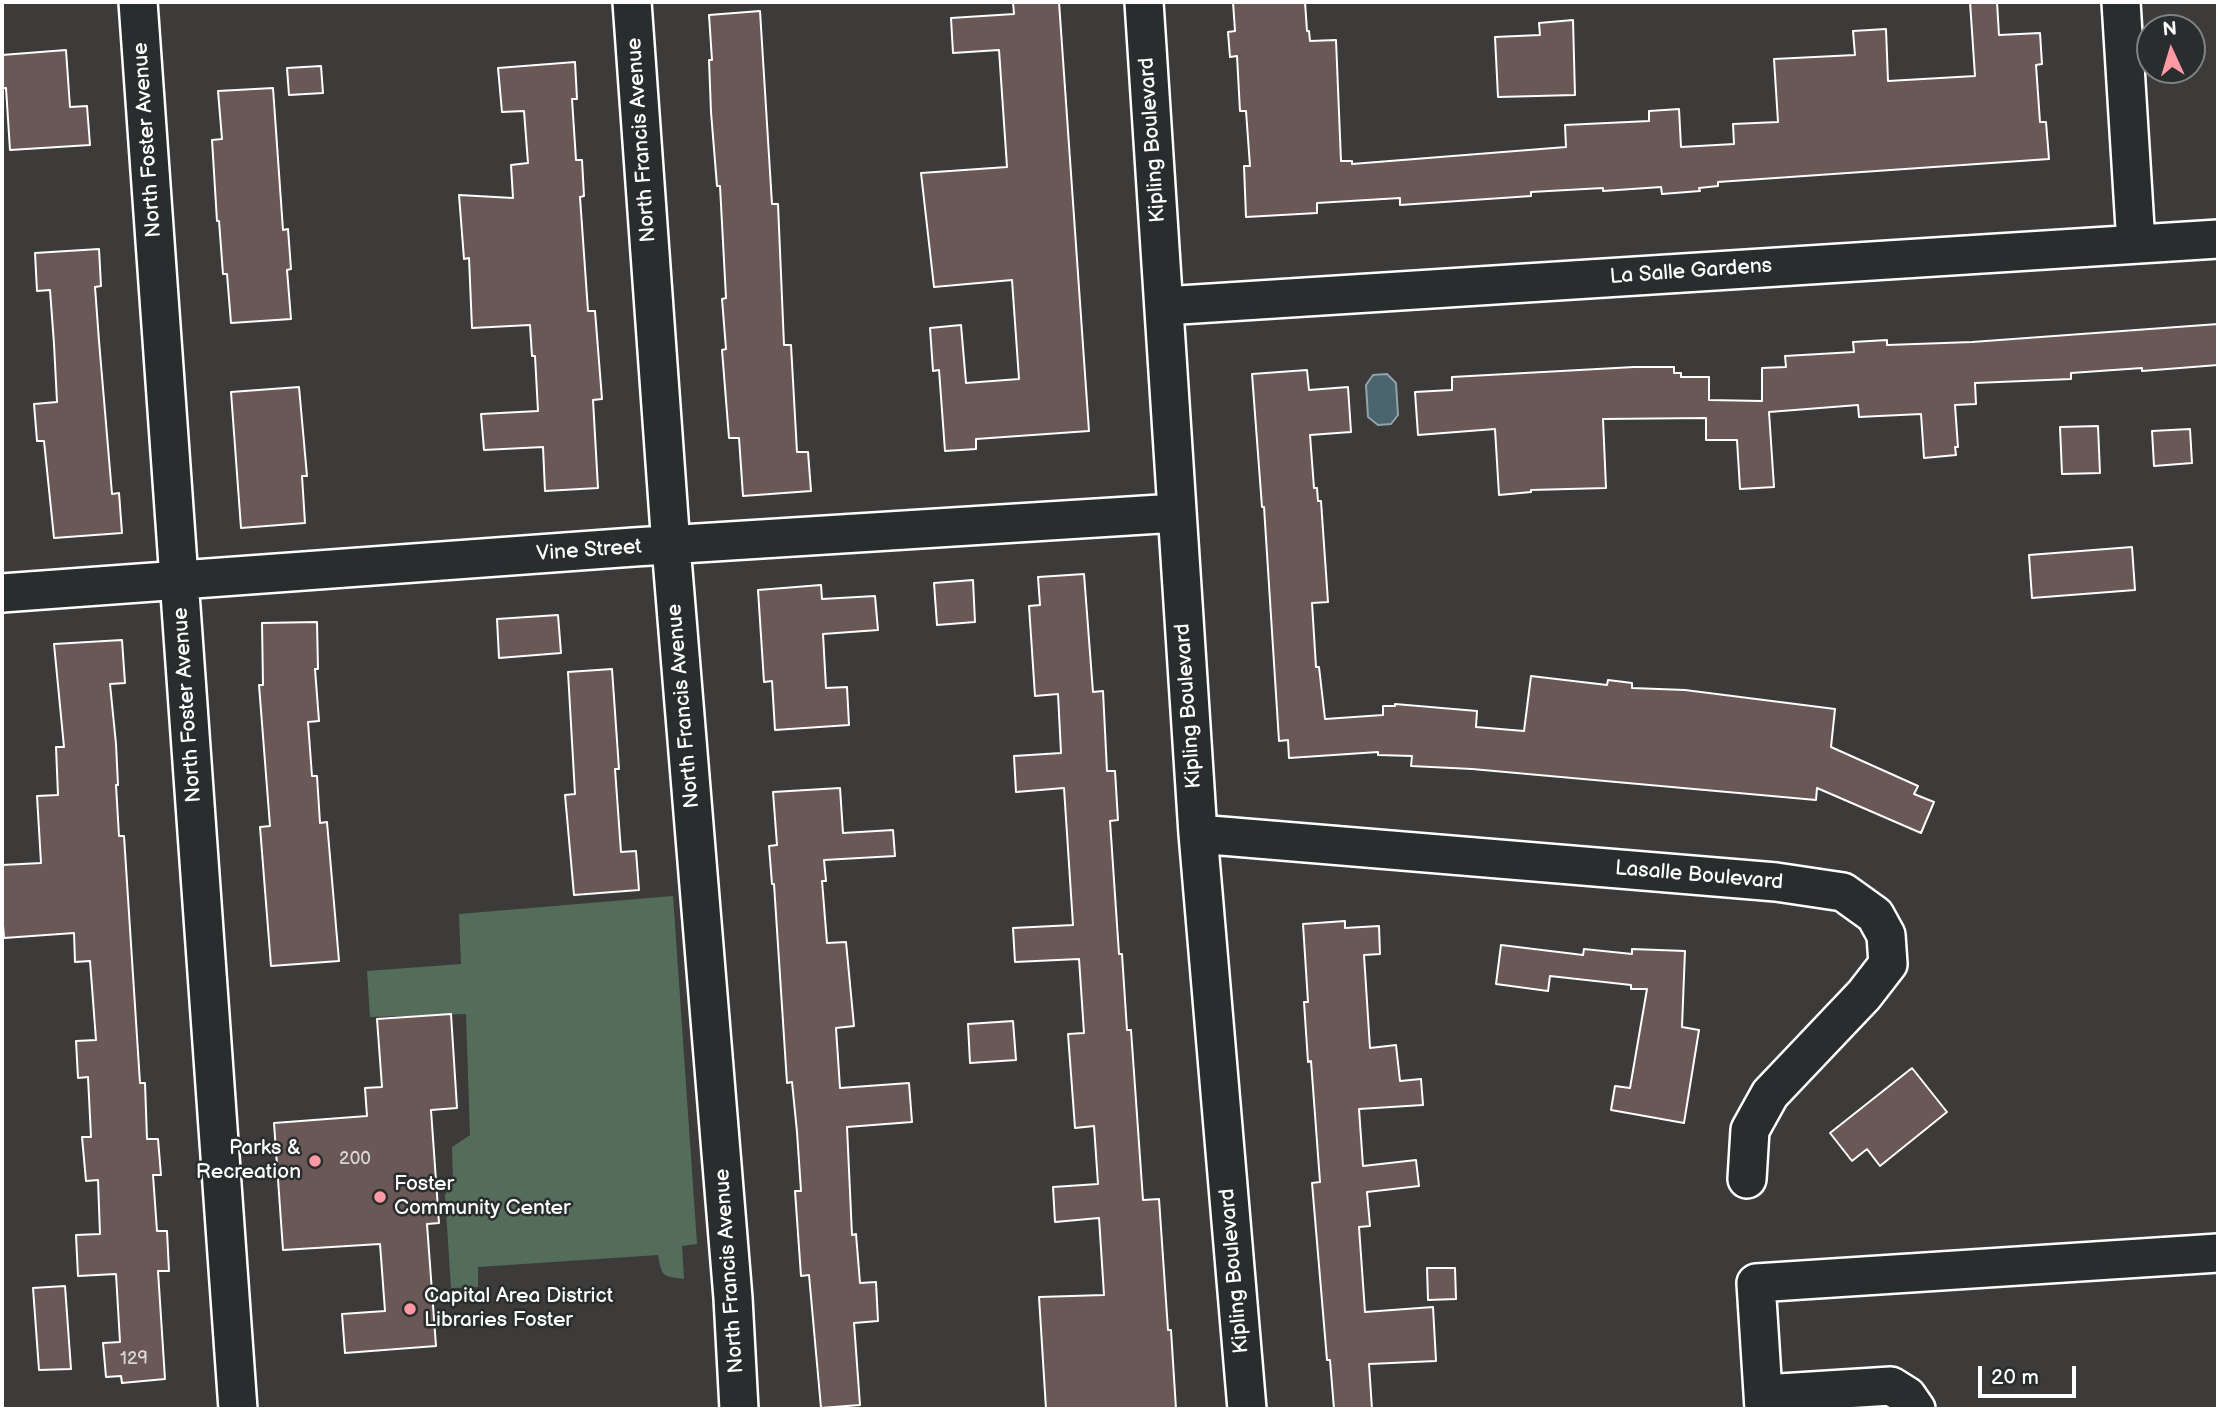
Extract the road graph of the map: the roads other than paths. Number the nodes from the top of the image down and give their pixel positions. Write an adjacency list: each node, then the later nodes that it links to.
1 (138, 2): 10 (street, North Foster Avenue)
2 (632, 2): 9 (street, North Francis Avenue)
3 (1144, 2): 7 (street, Kipling Boulevard)
4 (2121, 2): 6 (street)
5 (2218, 239): 6 (street, La Salle Gardens)
6 (2136, 244): 7 (street, La Salle Gardens)
7 (1164, 306): 8 (street, Kipling Boulevard)
8 (1176, 513): 9 (street, Vine Street); 12 (street, Kipling Boulevard)
9 (671, 546): 10 (street, Vine Street); 17 (street, North Francis Avenue)
10 (180, 582): 11 (street, Vine Street); 16 (street, North Foster Avenue)
11 (2, 593)
12 (1198, 834): 13 (street, Lasalle Boulevard); 18 (street, Kipling Boulevard)
13 (1747, 1179)
14 (2218, 1254): 15 (street)
15 (1764, 1401): 19 (street)
16 (238, 1409)
17 (739, 1409)
18 (1247, 1409)
19 (1916, 1409)

